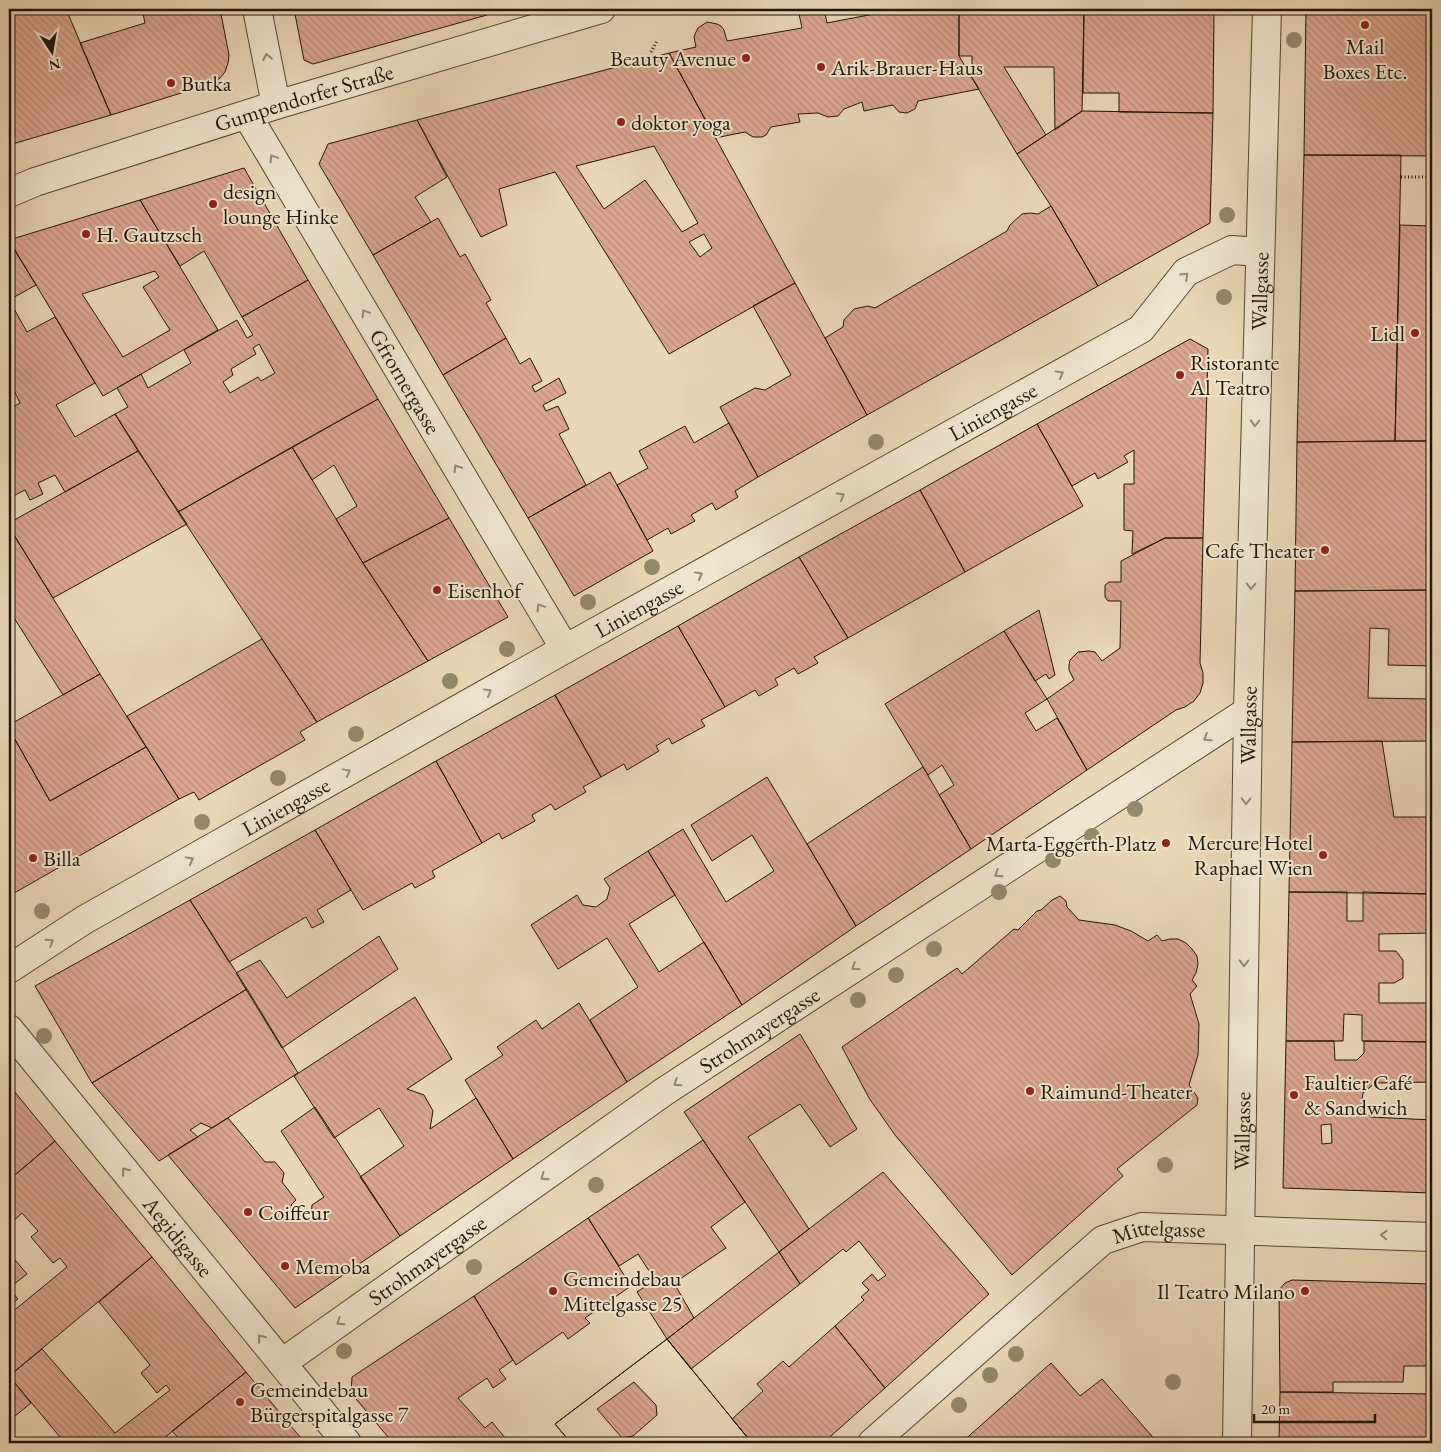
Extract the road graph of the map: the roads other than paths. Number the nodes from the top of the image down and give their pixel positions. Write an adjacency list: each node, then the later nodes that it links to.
1 (257, 9): 4 (street, one-way to 1)
2 (601, 9): 4 (street, Gumpendorfer Straße)
3 (1267, 9): 7 (street, Wallgasse)
4 (276, 105): 5 (street, Gumpendorfer Straße)
5 (247, 115): 6 (street, Gumpendorfer Straße); 8 (street, Gfrornergasse, one-way to 5)
6 (9, 193)
7 (1260, 252): 8 (street, Liniengasse, one-way to 7); 9 (street, Wallgasse, one-way to 9)
8 (565, 649): 10 (street, Liniengasse, one-way to 8)
9 (1248, 711): 12 (street, Wallgasse, one-way to 12); 14 (street, Strohmayergasse, one-way to 14)
10 (9, 968)
11 (9, 1029): 14 (street, Aegidigasse, one-way to 11)
12 (1240, 1231): 13 (street, Mittelgasse, one-way to 12); 16 (street, Mittelgasse); 17 (street, Wallgasse)
13 (1432, 1237)
14 (282, 1364): 15 (street, Aegidigasse)
15 (347, 1443)
16 (872, 1443)
17 (1237, 1443)

